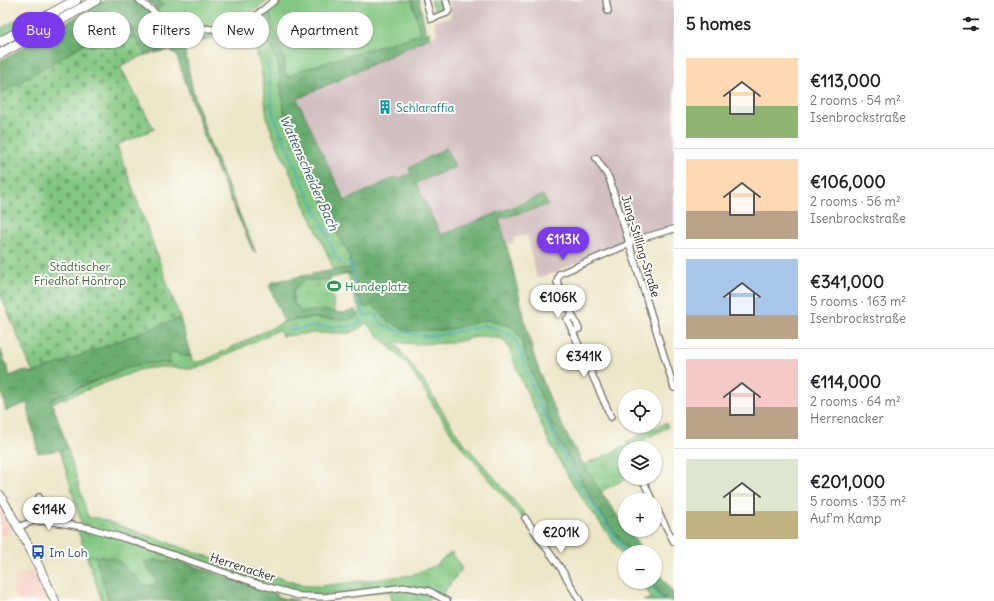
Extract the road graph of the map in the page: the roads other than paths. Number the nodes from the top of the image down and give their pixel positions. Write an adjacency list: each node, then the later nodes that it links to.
1 (76, 0): 13 (main road)
2 (96, 0): 14 (main road)
3 (138, 0): 9 (street)
4 (144, 0): 9 (street)
5 (275, 0): 11 (street)
6 (426, 0): 7 (street)
7 (446, 0)
8 (606, 0): 10 (street)
9 (149, 8): 12 (street)
10 (608, 11)
11 (260, 12)
12 (212, 29)
13 (0, 42)
14 (0, 54)
15 (596, 158): 17 (street, Jung-Stilling-Straße)
16 (674, 229): 17 (street)
17 (628, 243): 18 (street, Jung-Stilling-Straße); 19 (street)
18 (674, 388)
19 (611, 417)
20 (0, 496): 25 (main road)
21 (39, 497): 24 (street)
22 (525, 518): 29 (street)
23 (662, 519): 26 (street)
24 (34, 522): 25 (street, Herrenacker); 28 (street, Herrenacker)
25 (18, 527): 27 (main road)
26 (674, 542)
27 (55, 601)
28 (447, 601)
29 (580, 601)

